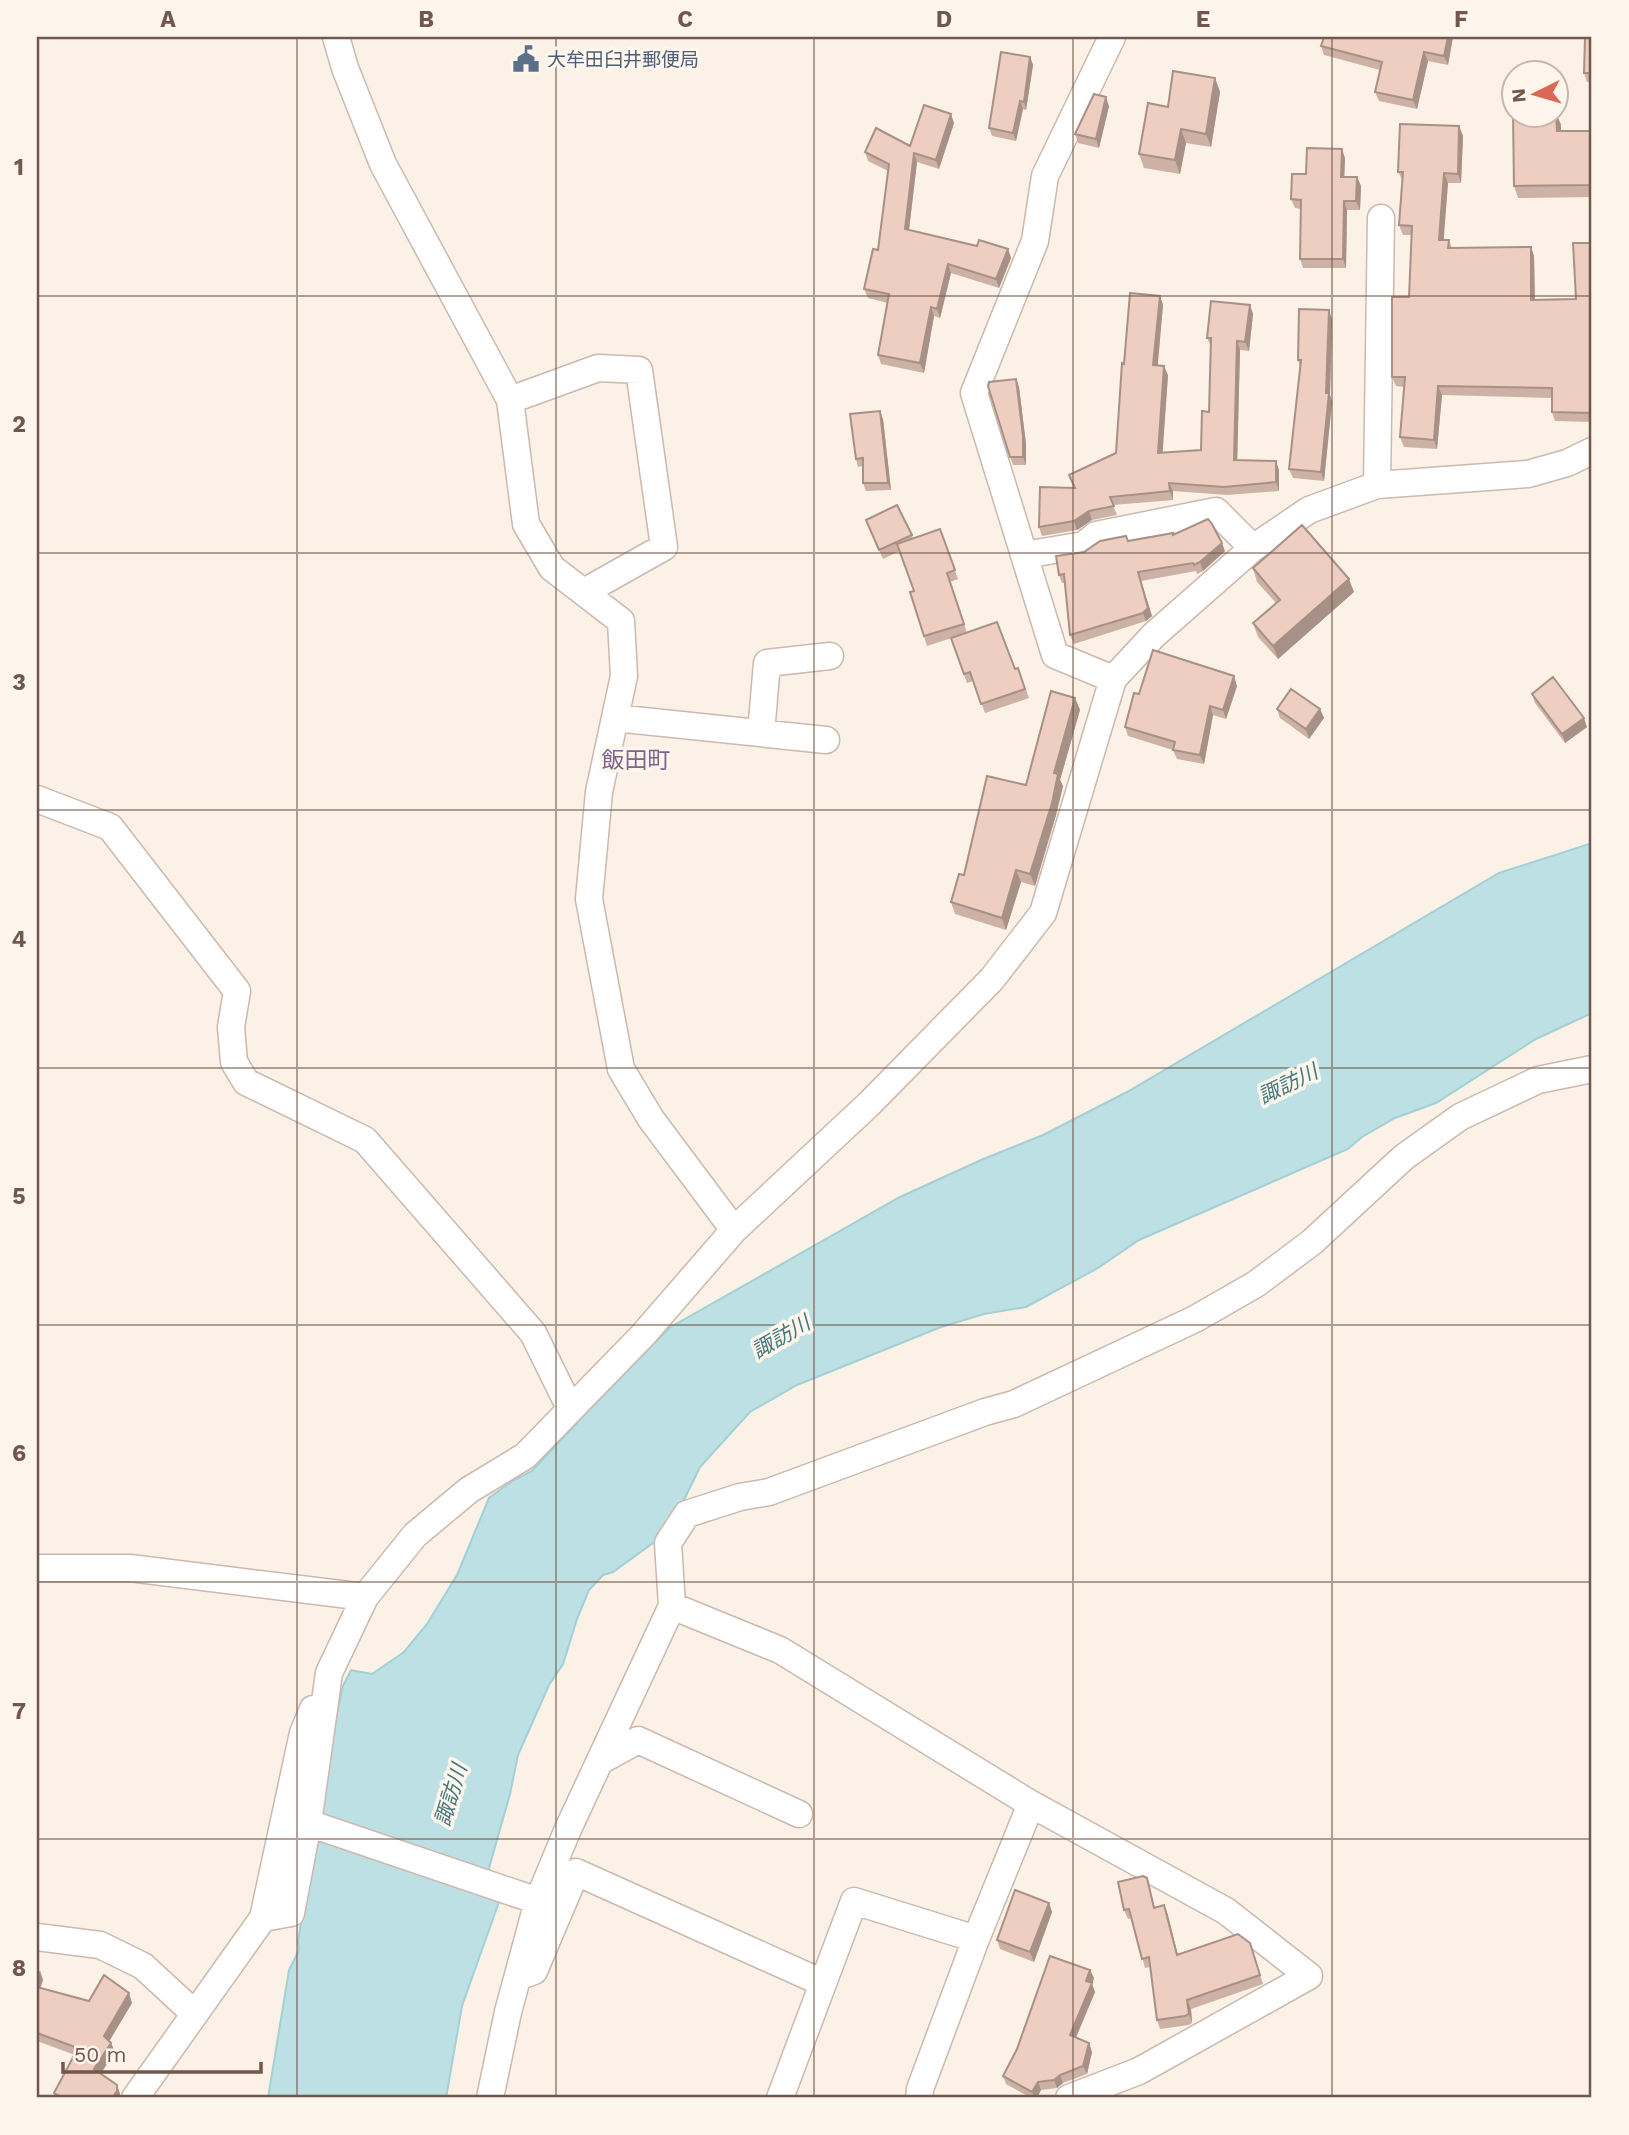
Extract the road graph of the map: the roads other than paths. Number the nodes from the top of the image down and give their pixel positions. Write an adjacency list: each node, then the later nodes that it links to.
1 (336, 37): 4 (street)
2 (1112, 37): 8 (street)
3 (1381, 218): 6 (street)
4 (510, 400): 9 (street); 9 (street)
5 (1592, 451): 6 (street)
6 (1377, 485): 7 (street)
7 (1253, 548): 8 (street); 11 (street)
8 (1024, 555): 11 (street)
9 (584, 593): 12 (street)
10 (830, 656): 13 (street)
11 (1113, 679): 17 (street)
12 (615, 718): 13 (street); 17 (street)
13 (761, 733): 14 (street)
14 (826, 740)
15 (37, 799): 18 (street)
16 (1592, 1069): 21 (street)
17 (734, 1230): 18 (street)
18 (570, 1408): 20 (street)
19 (37, 1568): 20 (street)
20 (365, 1597): 22 (street)
21 (672, 1606): 23 (street); 24 (street)
22 (329, 1674): 26 (street); 28 (street)
23 (600, 1761): 25 (street); 27 (street)
24 (1031, 1804): 30 (street); 38 (street)
25 (799, 1814)
26 (312, 1824): 27 (street); 28 (street)
27 (533, 1899): 31 (street)
28 (263, 1918): 33 (street)
29 (37, 1937): 33 (street)
30 (976, 1939): 32 (street); 37 (street)
31 (517, 1977): 32 (street); 35 (street)
32 (823, 1983): 36 (street)
33 (195, 2014): 34 (street)
34 (135, 2098)
35 (491, 2098)
36 (780, 2098)
37 (919, 2098)
38 (1069, 2098)

